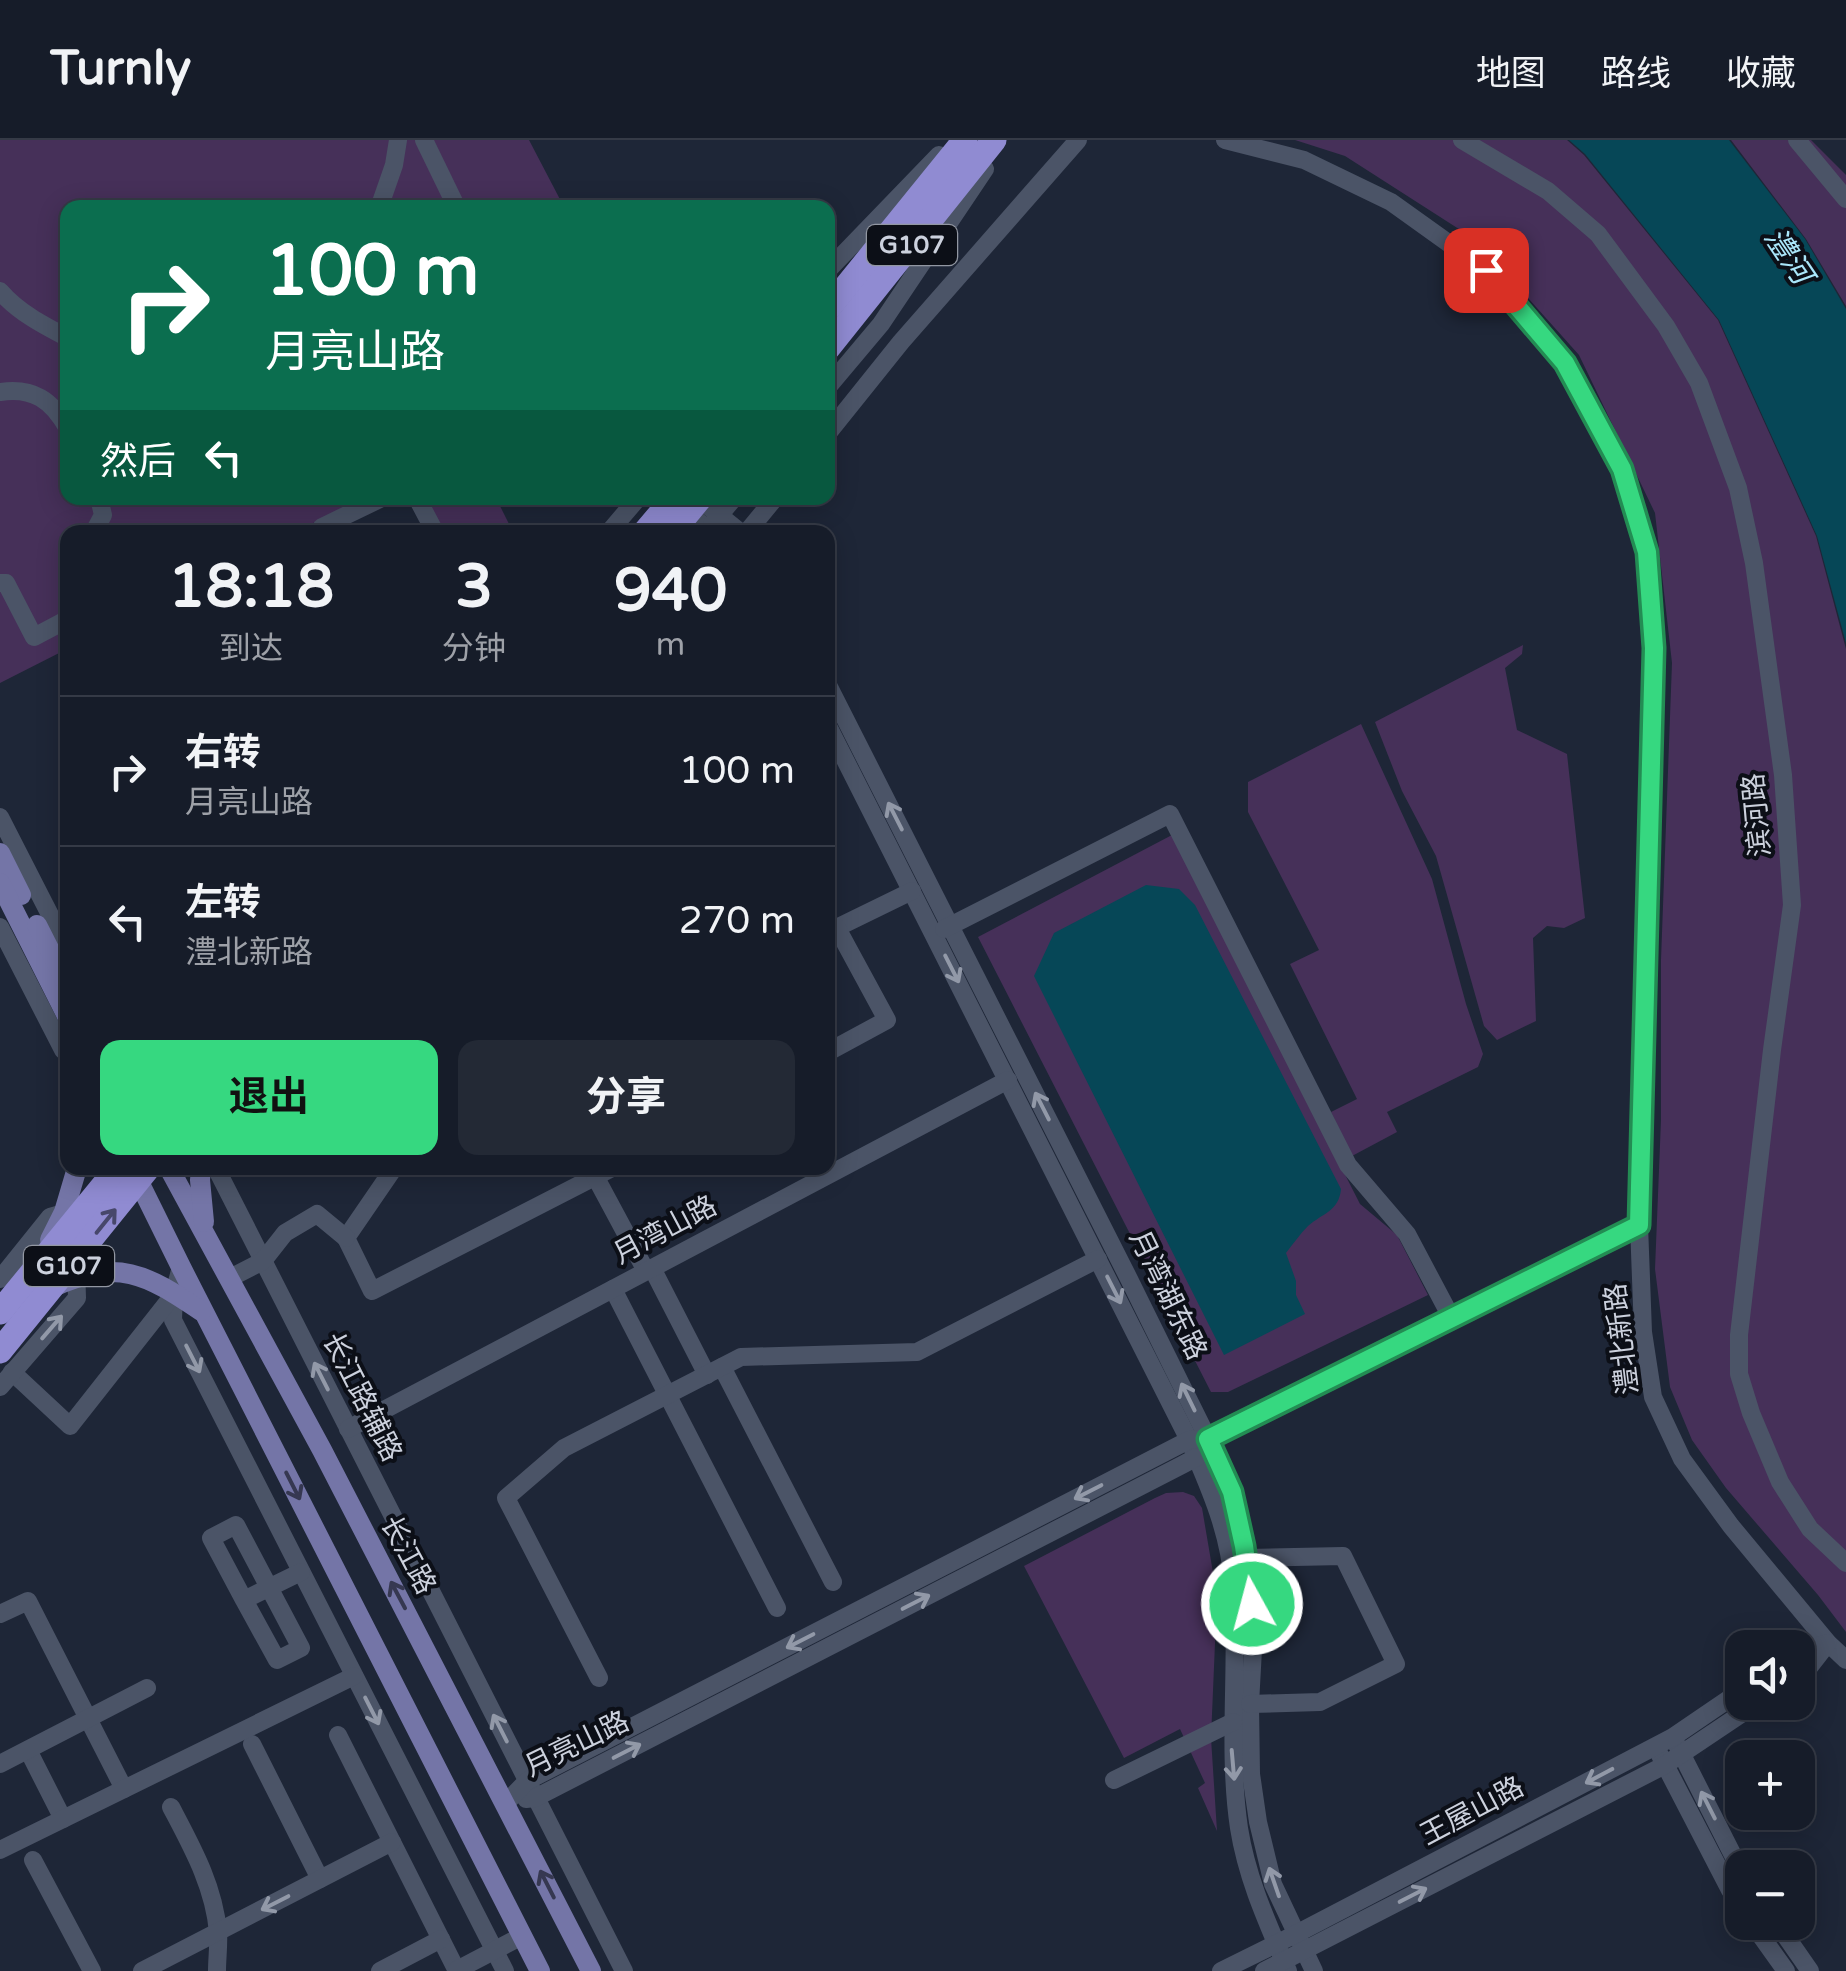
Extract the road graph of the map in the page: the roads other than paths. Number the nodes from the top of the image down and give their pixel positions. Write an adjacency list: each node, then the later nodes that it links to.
1 (398, 140): 13 (street)
2 (416, 140): 14 (street)
3 (424, 140): 15 (street)
4 (954, 140): 16 (street)
5 (965, 140): 18 (highway, G107)
6 (994, 140): 19 (highway, G107)
7 (1003, 140): 19 (street)
8 (1078, 140): 21 (street)
9 (1225, 140): 67 (street, 澧北新路)
10 (1462, 140): 89 (street, 滨河路)
11 (1797, 140): 12 (street)
12 (1846, 199)
13 (382, 200)
14 (444, 200)
15 (454, 200)
16 (835, 263)
17 (0, 291): 20 (street)
18 (835, 300)
19 (872, 316): 21 (street); 22 (highway, G107); 23 (street)
20 (60, 334)
21 (901, 342): 26 (street)
22 (835, 343)
23 (835, 376)
24 (1, 389): 25 (street)
25 (60, 419)
26 (835, 424)
27 (353, 505): 31 (street)
28 (632, 505): 32 (street)
29 (769, 505): 35 (street)
30 (693, 512): 33 (highway); 34 (street)
31 (325, 525)
32 (615, 525)
33 (662, 525)
34 (726, 525)
35 (750, 525)
36 (0, 584): 37 (street)
37 (60, 624)
38 (835, 700): 46 (street, 月湾湖东路, one-way to 38)
39 (835, 740): 43 (street, 月湾湖东路)
40 (0, 817): 47 (street)
41 (0, 854): 49 (main road)
42 (0, 883): 50 (main road)
43 (912, 892): 45 (street); 46 (street, 月湾湖东路)
44 (0, 927): 51 (street)
45 (835, 929)
46 (943, 930): 53 (street, 月湾湖东路, one-way to 53); 82 (street); 87 (street, 月湾湖东路, one-way to 46)
47 (60, 934)
48 (835, 935): 52 (street)
49 (60, 970)
50 (60, 1002)
51 (60, 1044)
52 (835, 1048)
53 (1008, 1080): 54 (street, 月湾山路); 70 (street, 月湾湖东路)
54 (835, 1172)
55 (77, 1175): 66 (main road)
56 (129, 1175): 66 (highway, G107)
57 (133, 1175): 72 (highway, G107, one-way to 57)
58 (137, 1175): 73 (main road)
59 (173, 1175): 68 (main road, 长江路)
60 (200, 1175): 68 (main road)
61 (220, 1175): 71 (street, 长江路辅路)
62 (389, 1175): 69 (street)
63 (597, 1175): 69 (street)
64 (609, 1175): 74 (street)
65 (828, 1175): 74 (street, 月湾山路)
66 (75, 1210): 76 (street); 77 (highway, G107)
67 (1639, 1225): 82 (street, 月亮山路); 96 (street, 澧北新路)
68 (206, 1234): 75 (main road, 长江路)
69 (346, 1238): 71 (street)
70 (1098, 1259): 84 (street); 87 (street, 月湾湖东路, one-way to 87)
71 (263, 1261): 75 (street); 86 (street, 长江路辅路, one-way to 71)
72 (76, 1267): 77 (highway, G107); 79 (main road); 83 (street, one-way to 72)
73 (181, 1267): 79 (street); 81 (main road)
74 (649, 1270): 78 (street, 月湾山路); 84 (street)
75 (230, 1278): 119 (main road, 长江路, one-way to 75)
76 (0, 1279)
77 (42, 1280): 80 (highway, G107); 83 (highway, G107)
78 (613, 1289): 85 (street); 86 (street, 月湾山路)
79 (174, 1293): 81 (main road); 83 (street); 90 (street, one-way to 90)
80 (0, 1312)
81 (206, 1315): 129 (main road, one-way to 129)
82 (1450, 1318): 87 (street, 月亮山路)
83 (4, 1370)
84 (715, 1371): 85 (street); 91 (street)
85 (668, 1395): 94 (street); 101 (street)
86 (348, 1428): 118 (street, 长江路辅路, one-way to 86)
87 (1198, 1445): 88 (street, 月湾湖东路); 107 (street, 月湾湖东路); 118 (street, 月亮山路)
88 (1246, 1558): 104 (street, 月湾湖东路); 104 (street)
89 (1846, 1564)
90 (301, 1572): 92 (street); 100 (street)
91 (832, 1582)
92 (268, 1587): 93 (street); 93 (street); 93 (street)
93 (244, 1600)
94 (777, 1608)
95 (0, 1614): 105 (street)
96 (1828, 1643): 97 (street); 98 (street, 澧北新路); 99 (street)
97 (1815, 1647)
98 (1846, 1660)
99 (1815, 1661)
100 (354, 1676): 117 (street); 134 (street, one-way to 134)
101 (599, 1678)
102 (147, 1688): 105 (street)
103 (1725, 1702): 109 (street, 王屋山路)
104 (1250, 1704): 133 (street, 月湾湖东路, one-way to 104)
105 (88, 1718): 112 (street); 117 (street)
106 (1732, 1720): 113 (street, 王屋山路)
107 (1232, 1722): 116 (street); 135 (street, 月湾湖东路, one-way to 135)
108 (338, 1736): 122 (street)
109 (1673, 1737): 111 (street, 王屋山路); 113 (street)
110 (252, 1744): 126 (street)
111 (1655, 1746): 115 (street); 133 (street, 王屋山路, one-way to 133)
112 (28, 1750): 114 (street); 121 (street)
113 (1682, 1754): 115 (street, 王屋山路); 124 (street, one-way to 113)
114 (0, 1764)
115 (1665, 1766): 127 (street); 133 (street, 王屋山路, one-way to 115)
116 (1114, 1780)
117 (124, 1789): 121 (street)
118 (531, 1790): 119 (street, 月亮山路); 145 (street, 长江路辅路)
119 (506, 1802): 144 (main road, 长江路, one-way to 119)
120 (172, 1807): 128 (street)
121 (63, 1819): 123 (street)
122 (392, 1842): 126 (street); 130 (street)
123 (0, 1850)
124 (1730, 1850)
125 (33, 1860): 137 (street)
126 (320, 1879): 128 (street, one-way to 128)
127 (1725, 1880)
128 (218, 1932): 138 (street); 139 (street)
129 (522, 1936): 134 (street); 143 (main road)
130 (441, 1939): 136 (street); 141 (street)
131 (1764, 1940): 149 (street)
132 (1788, 1940): 150 (street)
133 (1300, 1943): 135 (street, 王屋山路); 148 (street, 月湾湖东路)
134 (494, 1950): 141 (street); 142 (street)
135 (1283, 1959): 146 (street, 王屋山路); 147 (street, 王屋山路)
136 (410, 1964): 140 (street)
137 (92, 1971)
138 (142, 1971)
139 (217, 1971)
140 (380, 1971)
141 (457, 1971)
142 (505, 1971)
143 (540, 1971)
144 (591, 1971)
145 (624, 1971)
146 (1221, 1971)
147 (1264, 1971)
148 (1314, 1971)
149 (1786, 1971)
150 (1810, 1971)

